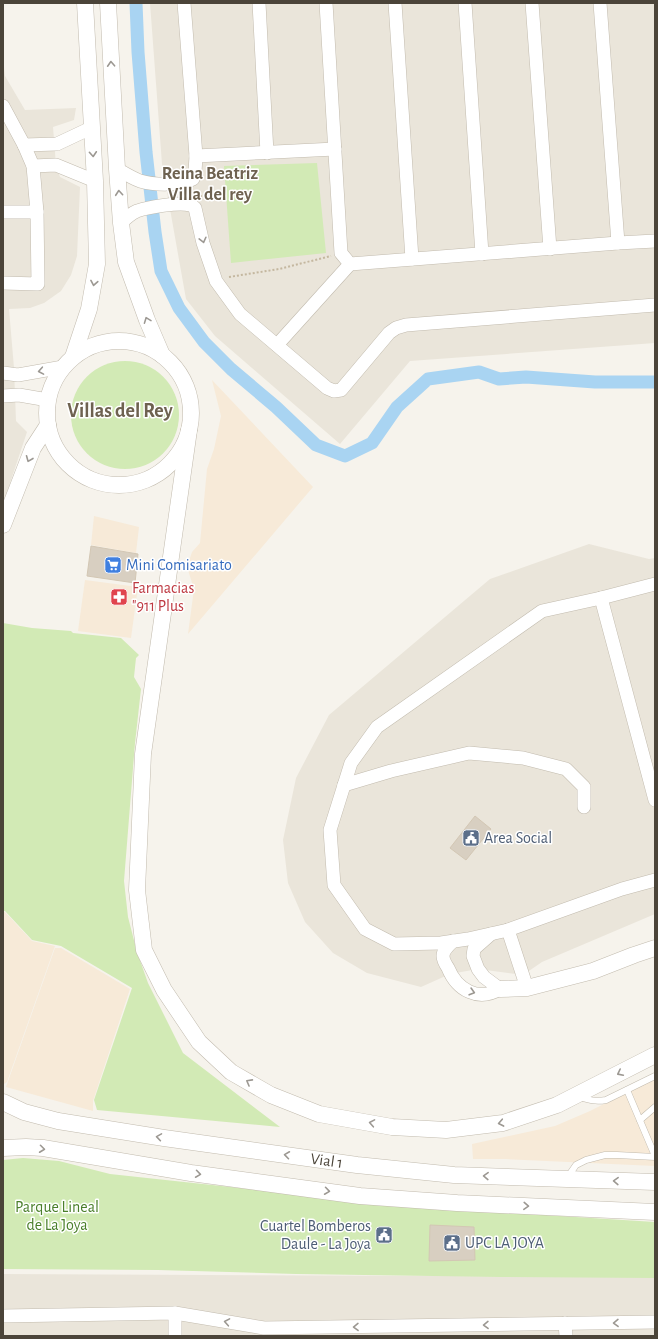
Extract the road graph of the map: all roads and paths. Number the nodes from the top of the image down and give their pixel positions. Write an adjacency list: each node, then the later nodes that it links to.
1 (85, 3): 11 (street)
2 (108, 3): 17 (street, one-way to 2)
3 (184, 3): 15 (street)
4 (259, 3): 14 (street)
5 (326, 3): 13 (street)
6 (395, 3): 27 (street)
7 (465, 3): 26 (street)
8 (532, 3): 24 (street)
9 (600, 3): 23 (street)
10 (3, 106): 12 (street)
11 (91, 128): 12 (street); 18 (street, one-way to 18)
12 (24, 145): 16 (street)
13 (335, 149): 14 (street); 25 (street)
14 (267, 153): 15 (street)
15 (196, 156): 17 (street)
16 (33, 166): 18 (street); 20 (street)
17 (117, 169): 21 (street, one-way to 17)
18 (95, 181): 34 (street, one-way to 34)
19 (3, 212): 20 (street)
20 (37, 212): 30 (street)
21 (121, 223): 32 (street, one-way to 32); 33 (street, one-way to 21)
22 (655, 241): 23 (street)
23 (618, 243): 24 (street)
24 (550, 249): 26 (street)
25 (341, 254): 28 (street); 29 (path)
26 (482, 254): 27 (street)
27 (412, 259): 28 (street)
28 (350, 264): 32 (street)
29 (224, 278)
30 (3, 283)
31 (655, 305): 32 (street)
32 (277, 345)
33 (162, 355): 34 (street); 39 (street)
34 (68, 362): 35 (street, one-way to 35); 37 (street)
35 (3, 373)
36 (3, 396): 37 (street)
37 (48, 400): 38 (street)
38 (48, 425): 39 (street); 40 (street, one-way to 40)
39 (189, 430): 56 (street, one-way to 39)
40 (3, 524)
41 (655, 584): 42 (street)
42 (601, 598): 43 (street); 44 (street)
43 (344, 785): 45 (street); 49 (street)
44 (655, 800)
45 (584, 807)
46 (655, 880): 47 (street)
47 (508, 930): 48 (street); 51 (street)
48 (493, 933): 49 (street); 52 (street)
49 (453, 941): 52 (street, one-way to 52)
50 (655, 948): 51 (street)
51 (527, 988): 52 (street)
52 (500, 989)
53 (655, 1055): 56 (street, one-way to 56)
54 (655, 1076): 55 (lane)
55 (627, 1090): 56 (lane); 59 (lane)
56 (575, 1096)
57 (3, 1102): 63 (street, Vial 1, one-way to 57)
58 (655, 1107): 59 (lane)
59 (640, 1120): 60 (lane)
60 (652, 1141): 62 (lane)
61 (3, 1148): 65 (street, Vial 1, one-way to 65)
62 (655, 1157): 63 (lane)
63 (566, 1179): 64 (street, Vial 1, one-way to 63)
64 (655, 1182)
65 (655, 1212)
66 (175, 1313): 67 (street); 70 (street, one-way to 66); 71 (street)
67 (3, 1316)
68 (655, 1322): 69 (street, one-way to 69)
69 (565, 1330): 70 (street, one-way to 70)
70 (264, 1332)
71 (175, 1336)

